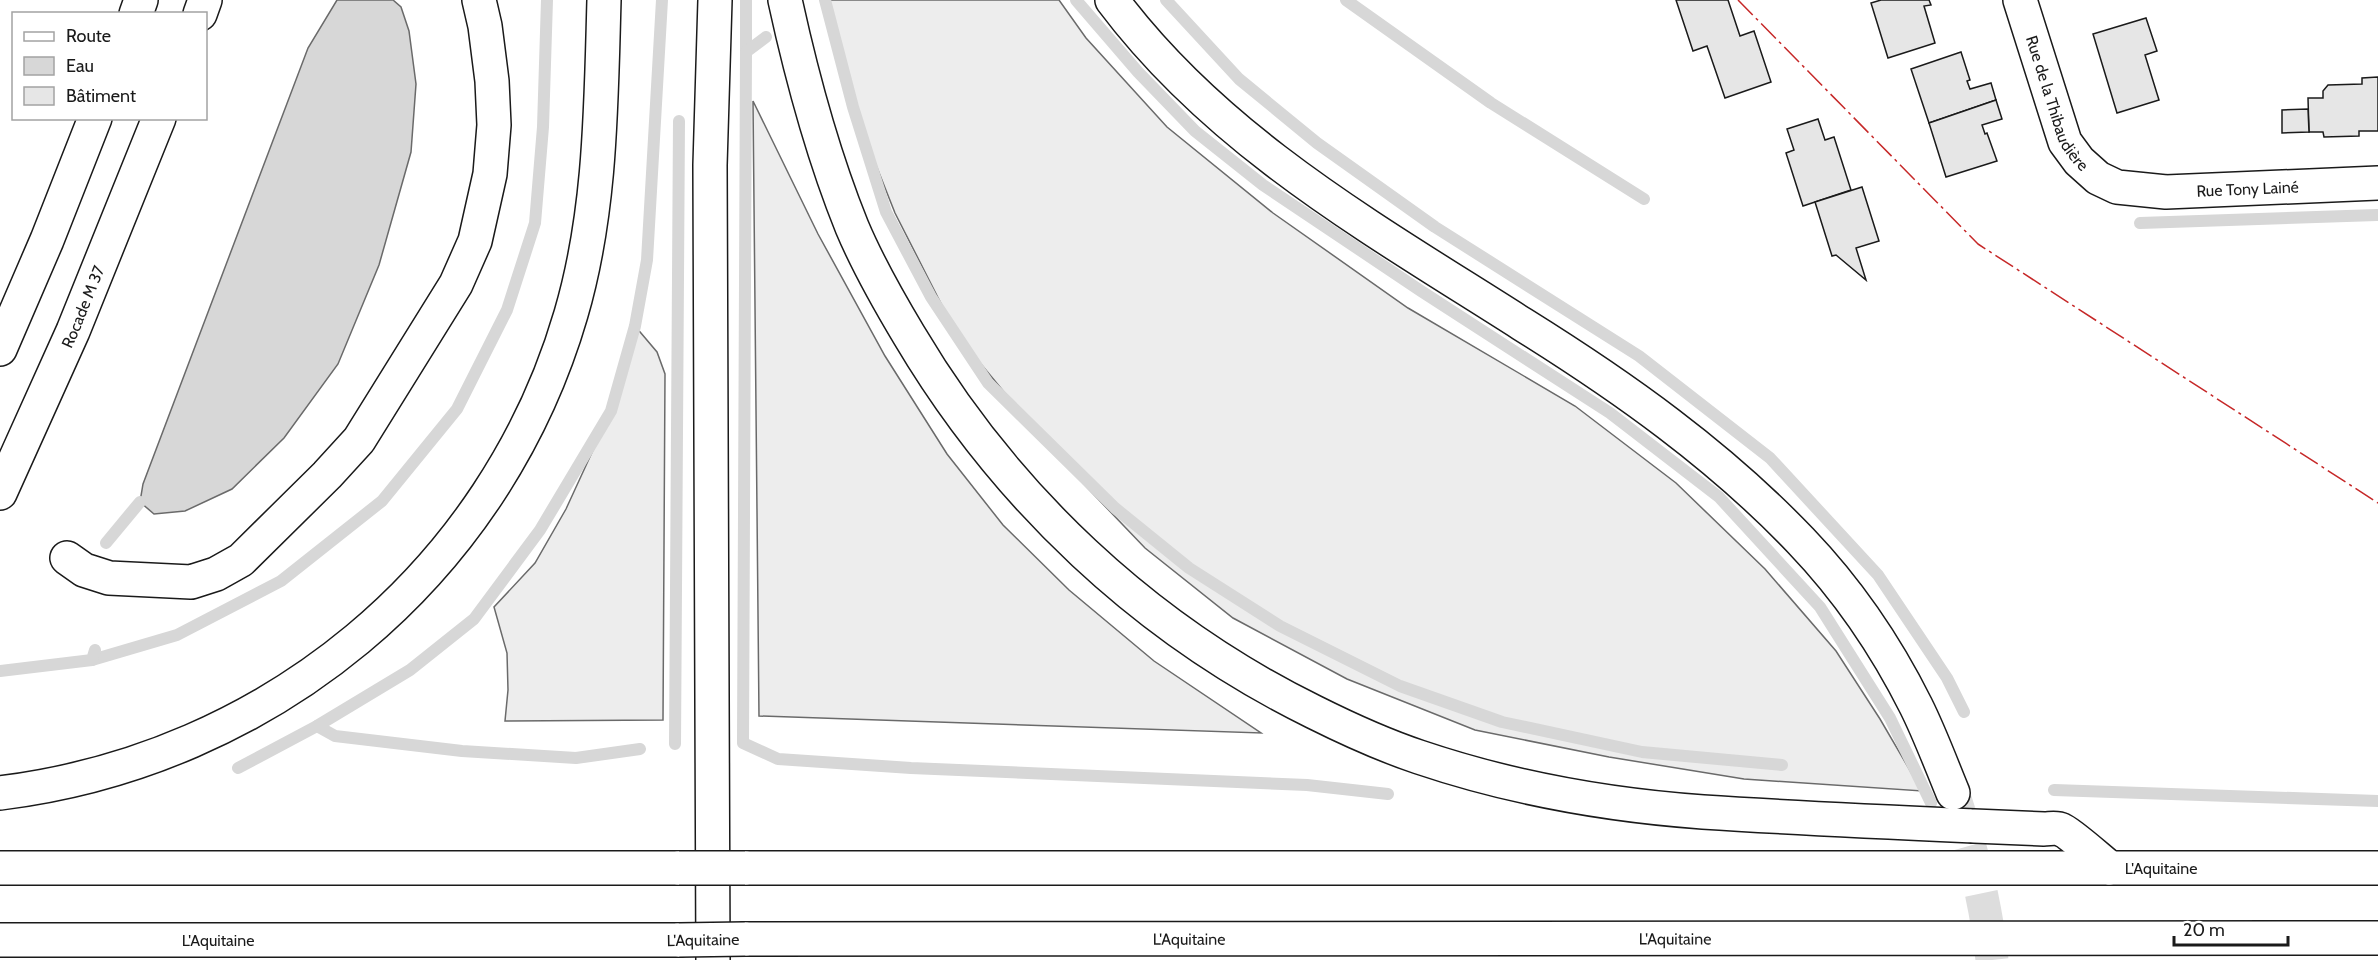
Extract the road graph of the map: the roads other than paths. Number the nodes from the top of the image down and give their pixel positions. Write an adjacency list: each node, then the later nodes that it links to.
1 (479, 0): 13 (main road)
2 (604, 0): 14 (main road)
3 (715, 0): 21 (main road)
4 (785, 0): 17 (main road)
5 (1112, 0): 15 (main road)
6 (2020, 0): 10 (main road, Rue de la Thibaudière)
7 (94, 120): 11 (main road)
8 (158, 120): 12 (main road, Rocade M 37)
9 (2378, 183): 10 (main road, Rue Tony Lainé)
10 (2117, 186)
11 (0, 349)
12 (0, 493)
13 (67, 558)
14 (0, 793)
15 (1953, 793)
16 (0, 868): 17 (main road, L'Aquitaine, bridge)
17 (2110, 868): 18 (main road, L'Aquitaine)
18 (2378, 868)
19 (2378, 938): 20 (main road, L'Aquitaine, bridge)
20 (0, 940)
21 (713, 960)

